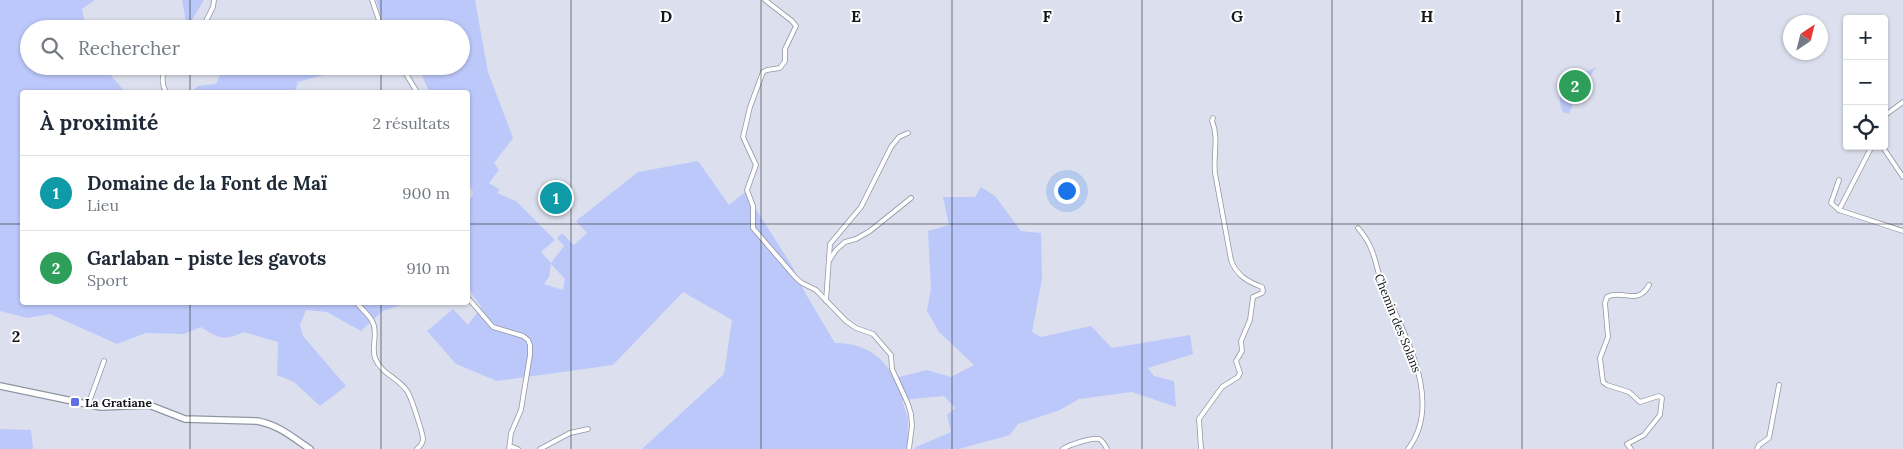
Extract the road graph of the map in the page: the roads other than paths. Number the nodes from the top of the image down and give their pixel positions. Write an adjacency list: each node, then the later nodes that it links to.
1 (214, 0): 4 (street)
2 (372, 0): 5 (street)
3 (765, 0): 25 (street)
4 (208, 20)
5 (379, 20)
6 (163, 75): 8 (street)
7 (407, 75): 9 (street)
8 (165, 90)
9 (416, 90)
10 (1903, 102): 11 (street)
11 (1888, 113)
12 (1213, 118): 40 (street)
13 (908, 133): 22 (street)
14 (1870, 150): 19 (street)
15 (1885, 150): 16 (street)
16 (1903, 177)
17 (1838, 180): 19 (street)
18 (911, 198): 22 (street)
19 (1839, 210): 21 (street)
20 (1358, 228): 41 (street, Chemin des Solans)
21 (1903, 231)
22 (829, 261): 25 (street)
23 (1649, 285): 42 (street)
24 (470, 300): 32 (street)
25 (826, 301): 37 (street)
26 (359, 305): 34 (street)
27 (104, 360): 30 (street)
28 (1779, 385): 43 (street)
29 (0, 386): 30 (street)
30 (88, 405): 33 (street)
31 (588, 429): 36 (street)
32 (509, 448): 35 (street)
33 (310, 449)
34 (417, 449)
35 (518, 449)
36 (540, 449)
37 (909, 449)
38 (1063, 449): 39 (street)
39 (1107, 449)
40 (1201, 449)
41 (1408, 449)
42 (1631, 449)
43 (1757, 449)

